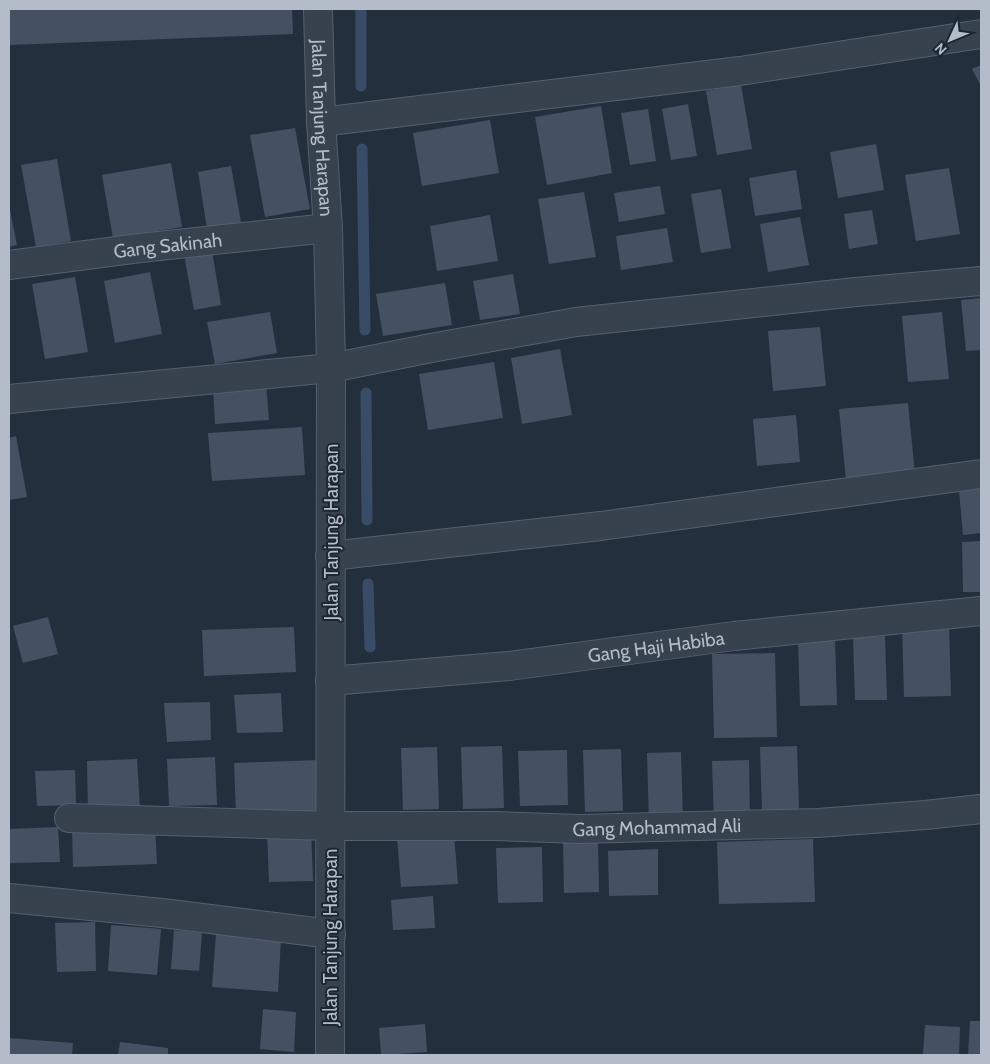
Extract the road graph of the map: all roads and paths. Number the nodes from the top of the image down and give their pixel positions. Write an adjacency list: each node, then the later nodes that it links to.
1 (318, 9): 3 (street, Jalan Tanjung Harapan)
2 (981, 34): 3 (street)
3 (320, 122): 4 (street, Jalan Tanjung Harapan)
4 (328, 228): 5 (street, Gang Sakinah); 7 (street, Jalan Tanjung Harapan)
5 (9, 264)
6 (981, 281): 7 (street)
7 (331, 368): 8 (street); 10 (street, Jalan Tanjung Harapan)
8 (9, 399)
9 (981, 474): 10 (street)
10 (330, 556): 12 (street, Jalan Tanjung Harapan)
11 (981, 611): 12 (street, Gang Haji Habiba)
12 (330, 681): 15 (street, Jalan Tanjung Harapan)
13 (981, 808): 15 (street, Gang Mohammad Ali)
14 (69, 818): 15 (street, Gang Mohammad Ali)
15 (330, 826): 17 (street, Jalan Tanjung Harapan)
16 (9, 898): 17 (street)
17 (331, 934): 18 (street, Jalan Tanjung Harapan)
18 (330, 1055)

